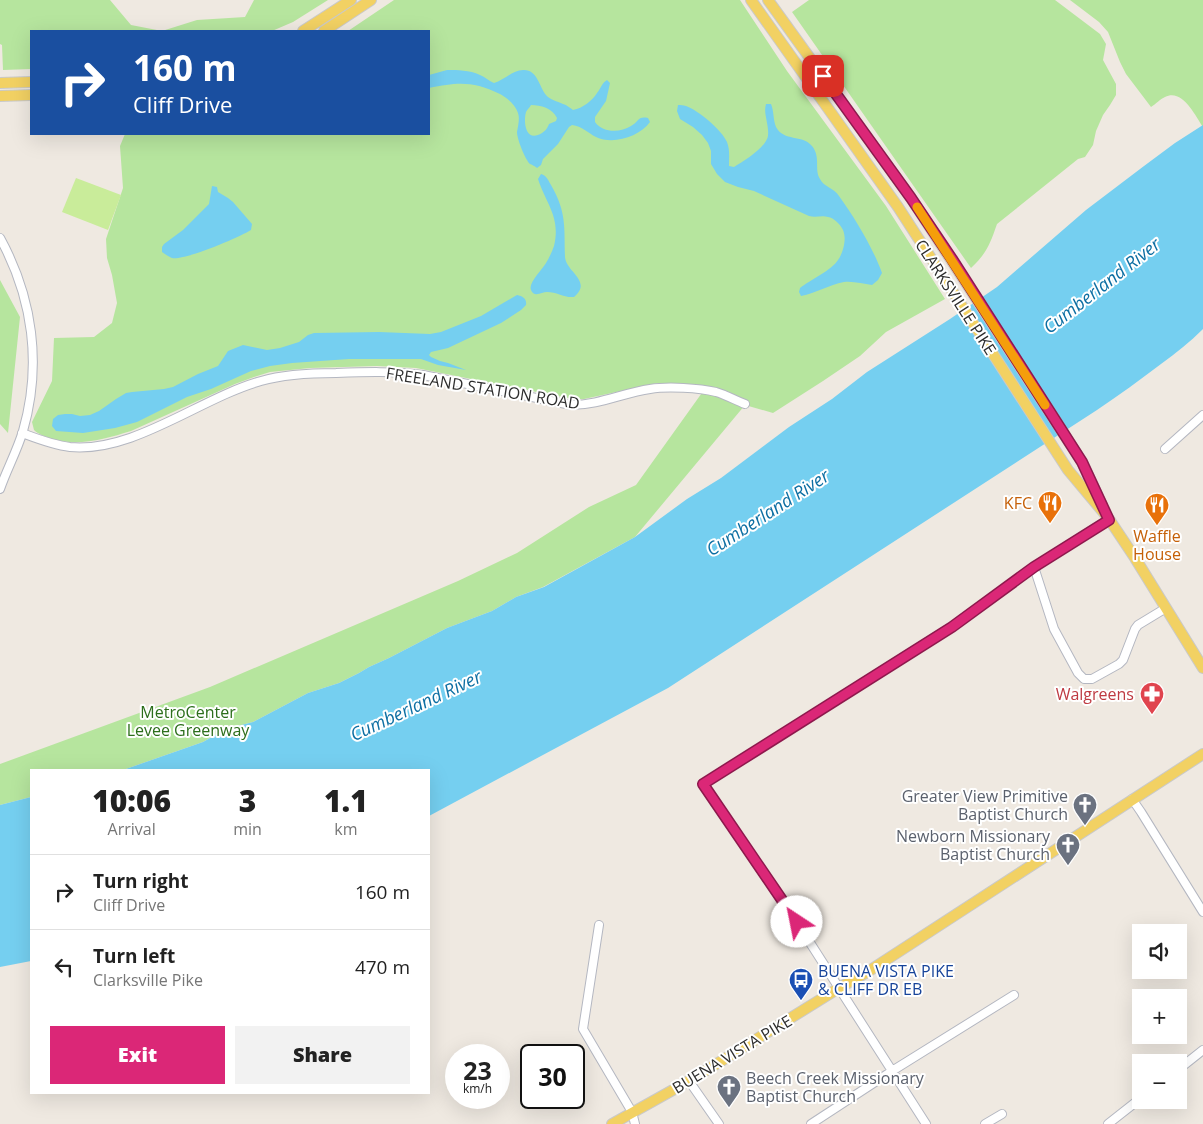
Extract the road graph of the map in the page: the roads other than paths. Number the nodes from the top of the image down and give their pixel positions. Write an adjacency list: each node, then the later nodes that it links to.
1 (351, 0): 5 (main road)
2 (371, 0): 6 (main road)
3 (751, 0): 17 (main road, CLARKSVILLE PIKE)
4 (768, 0): 17 (main road, CLARKSVILLE PIKE)
5 (305, 30)
6 (326, 30)
7 (30, 82): 8 (main road)
8 (0, 83)
9 (30, 95): 10 (main road)
10 (0, 96)
11 (0, 238): 14 (street)
12 (745, 404): 14 (street, FREELAND STATION ROAD)
13 (1203, 415): 15 (street)
14 (22, 433): 16 (street)
15 (1166, 449)
16 (0, 489)
17 (1109, 520): 18 (street); 19 (main road, CLARKSVILLE PIKE)
18 (1034, 567): 19 (street); 25 (street)
19 (1166, 608): 20 (main road, CLARKSVILLE PIKE)
20 (1203, 668)
21 (1202, 755): 22 (main road, BUENA VISTA PIKE)
22 (1132, 799): 23 (street); 25 (main road, BUENA VISTA PIKE)
23 (1203, 912)
24 (599, 925): 32 (street)
25 (839, 988): 29 (street); 30 (main road, BUENA VISTA PIKE)
26 (1014, 995): 29 (street)
27 (1203, 1050): 28 (street)
28 (1187, 1063)
29 (892, 1071): 37 (street); 38 (street)
30 (689, 1081): 32 (main road, BUENA VISTA PIKE); 36 (street)
31 (1132, 1105): 40 (street)
32 (632, 1112): 34 (main road, BUENA VISTA PIKE); 35 (street)
33 (1002, 1114): 39 (street)
34 (612, 1124)
35 (636, 1124)
36 (719, 1124)
37 (811, 1124)
38 (926, 1124)
39 (985, 1124)
40 (1108, 1124)

